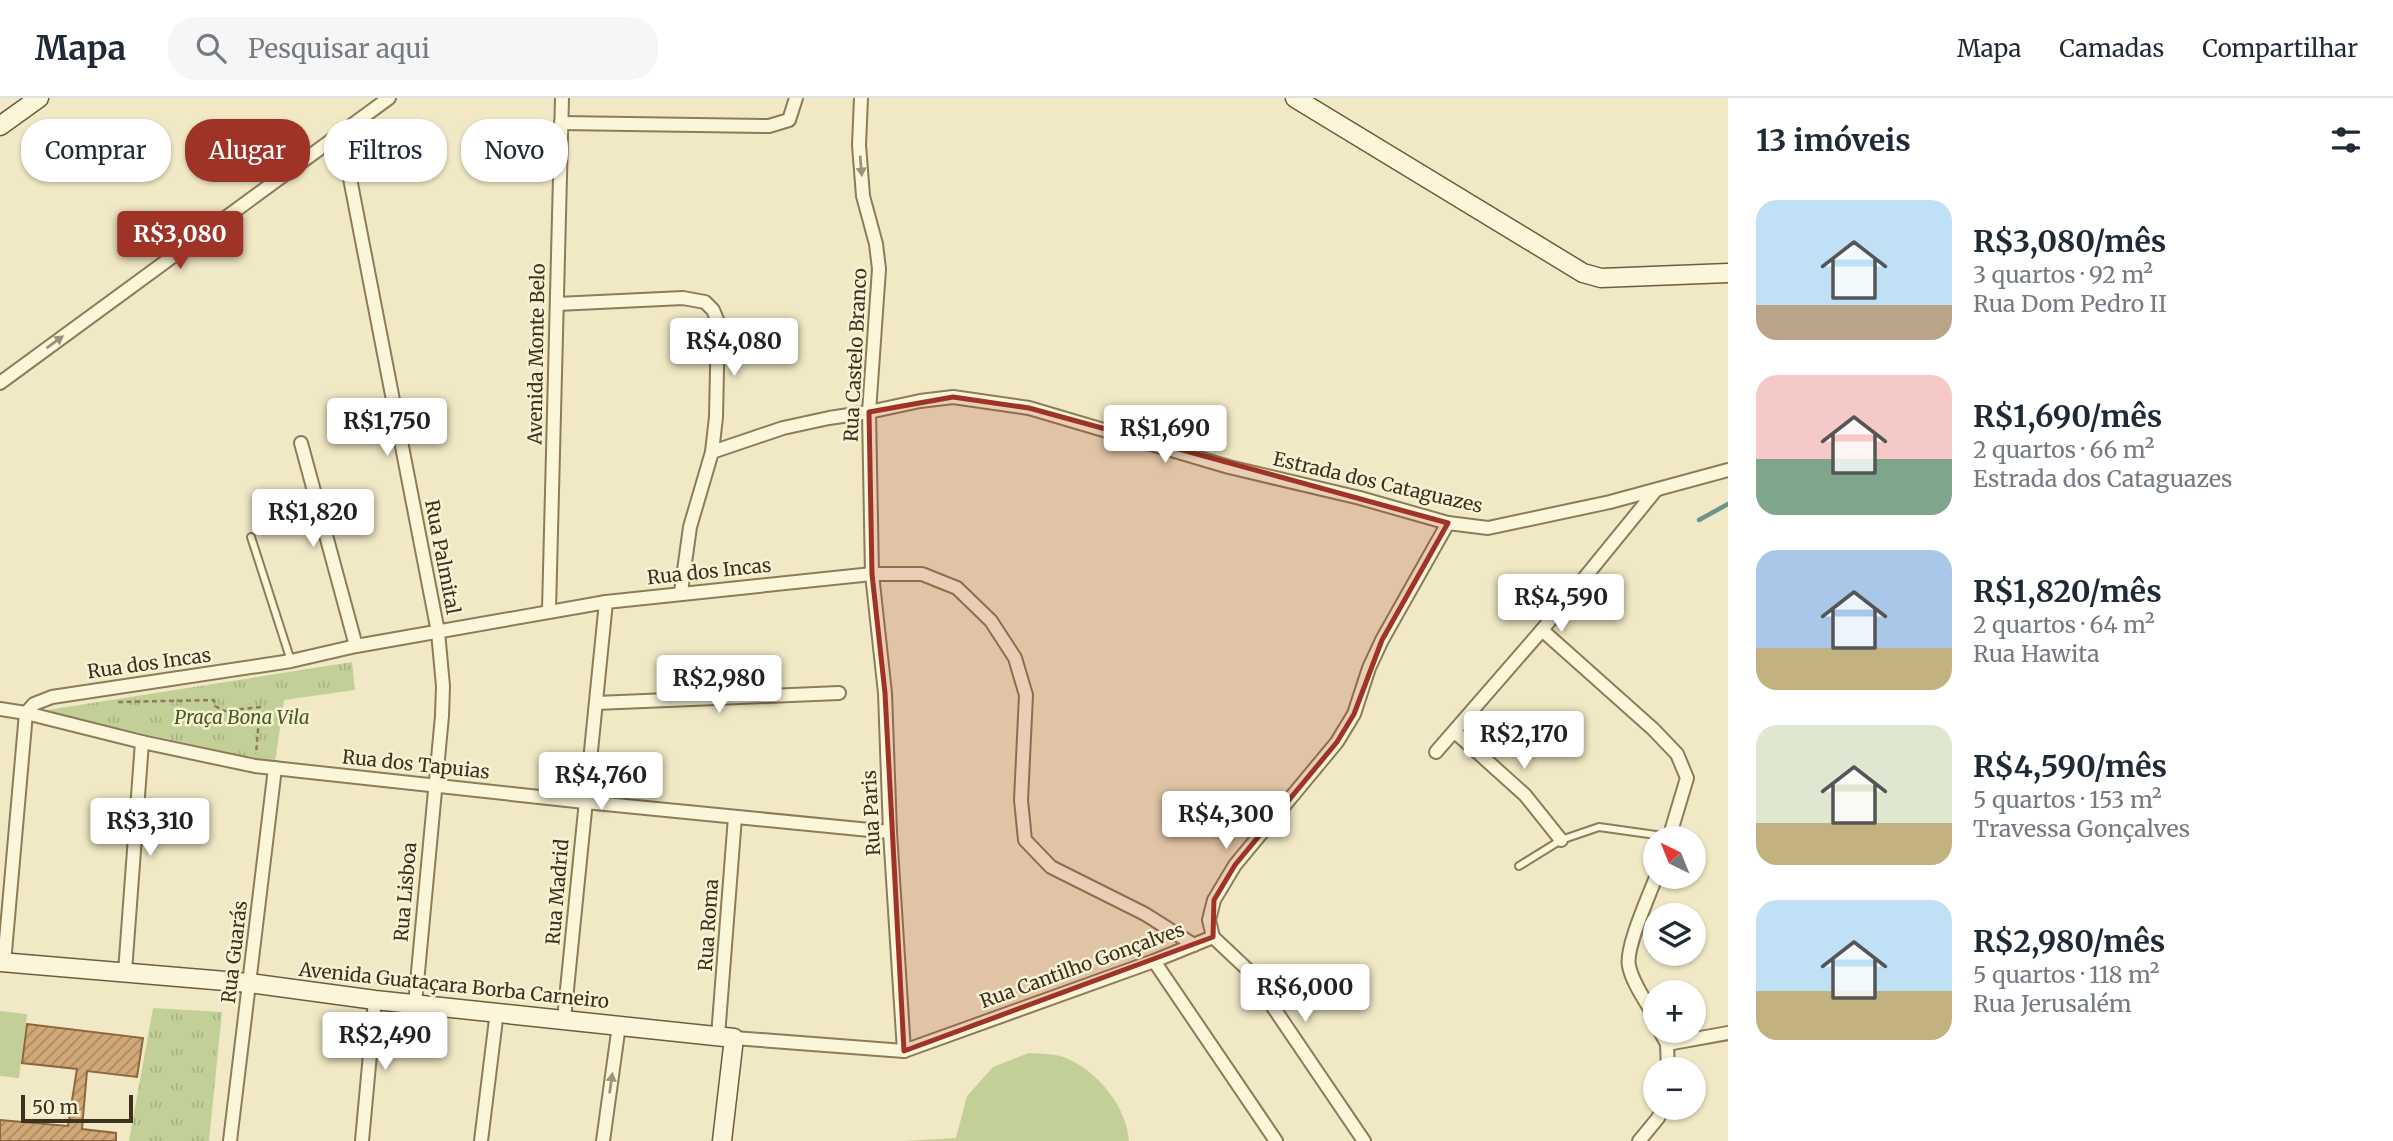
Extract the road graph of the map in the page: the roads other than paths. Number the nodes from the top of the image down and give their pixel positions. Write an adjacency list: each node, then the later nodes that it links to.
1 (38, 98): 10 (street)
2 (389, 98): 7 (street)
3 (562, 98): 8 (street, Avenida Monte Belo)
4 (796, 98): 9 (street)
5 (861, 98): 17 (street, Rua Castelo Branco, one-way to 17)
6 (1296, 98): 14 (street)
7 (359, 119)
8 (561, 119)
9 (568, 123)
10 (0, 125)
11 (324, 145): 16 (street, one-way to 11)
12 (351, 182): 29 (street, Rua Palmital)
13 (560, 182): 15 (street, Avenida Monte Belo)
14 (1728, 273)
15 (557, 304): 19 (street); 27 (street, Avenida Monte Belo)
16 (0, 383)
17 (869, 412): 19 (street, Estrada dos Cataguazes); 22 (street, Estrada dos Cataguazes); 24 (street, Rua Castelo Branco)
18 (301, 443): 30 (street)
19 (712, 452): 25 (street)
20 (1728, 470): 21 (street, Estrada dos Cataguazes)
21 (1656, 490): 22 (street, Estrada dos Cataguazes); 28 (street)
22 (1448, 523): 49 (street, Rua Cantilho Gonçalves)
23 (251, 537): 31 (lane)
24 (873, 574): 25 (street, Rua dos Incas); 44 (street, Rua Paris); 50 (street, Rua dos Incas)
25 (681, 592): 26 (street, Rua dos Incas)
26 (606, 602): 27 (street, Rua dos Incas); 33 (street, Rua Madrid)
27 (550, 610): 29 (street, Rua dos Incas)
28 (1542, 630): 36 (street); 43 (street)
29 (438, 632): 30 (street, Rua dos Incas); 40 (street, Rua Palmital)
30 (356, 646): 31 (street, Rua dos Incas)
31 (291, 661): 35 (street, Rua dos Incas)
32 (839, 693): 33 (street)
33 (596, 703): 41 (street, Rua Madrid)
34 (0, 709): 35 (street)
35 (26, 713): 37 (street, Rua dos Tapuias); 52 (street)
36 (1455, 732): 38 (street); 46 (street)
37 (142, 742): 39 (street, Rua dos Tapuias); 53 (street)
38 (1436, 752)
39 (275, 768): 40 (street, Rua dos Tapuias); 54 (street, Rua Guarás)
40 (434, 784): 41 (street, Rua dos Tapuias); 57 (street, Rua Lisboa)
41 (585, 802): 42 (street, Rua dos Tapuias); 59 (street, Rua Madrid)
42 (736, 817): 44 (street, Rua dos Tapuias); 62 (street, Rua Roma)
43 (1672, 826)
44 (890, 832): 64 (street, Rua Paris)
45 (1643, 833): 46 (lane)
46 (1561, 840): 47 (lane)
47 (1520, 866)
48 (1651, 889): 55 (street)
49 (1213, 937): 50 (street, Rua Cantilho Gonçalves); 73 (street)
50 (1194, 945): 51 (street, Rua Cantilho Gonçalves)
51 (1154, 961): 64 (street, Rua Cantilho Gonçalves); 72 (street)
52 (2, 962): 53 (street, Avenida Guataçara Borba Carneiro)
53 (125, 972): 54 (street, Avenida Guataçara Borba Carneiro)
54 (249, 983): 56 (street, Avenida Guataçara Borba Carneiro); 67 (street, Rua Guarás)
55 (1643, 997)
56 (375, 1000): 57 (street, Avenida Guataçara Borba Carneiro); 68 (street)
57 (415, 1004): 58 (street, Avenida Guataçara Borba Carneiro)
58 (497, 1011): 59 (street, Avenida Guataçara Borba Carneiro); 69 (street)
59 (564, 1018): 60 (street, Avenida Guataçara Borba Carneiro)
60 (619, 1025): 62 (street, Avenida Guataçara Borba Carneiro); 70 (street, one-way to 60)
61 (1728, 1032): 63 (street)
62 (726, 1037): 64 (street, Avenida Guataçara Borba Carneiro); 71 (street)
63 (1667, 1044): 65 (street)
64 (904, 1051)
65 (1668, 1057)
66 (1656, 1120): 74 (street)
67 (230, 1141)
68 (362, 1141)
69 (481, 1141)
70 (603, 1141)
71 (722, 1141)
72 (1276, 1141)
73 (1364, 1141)
74 (1639, 1141)

